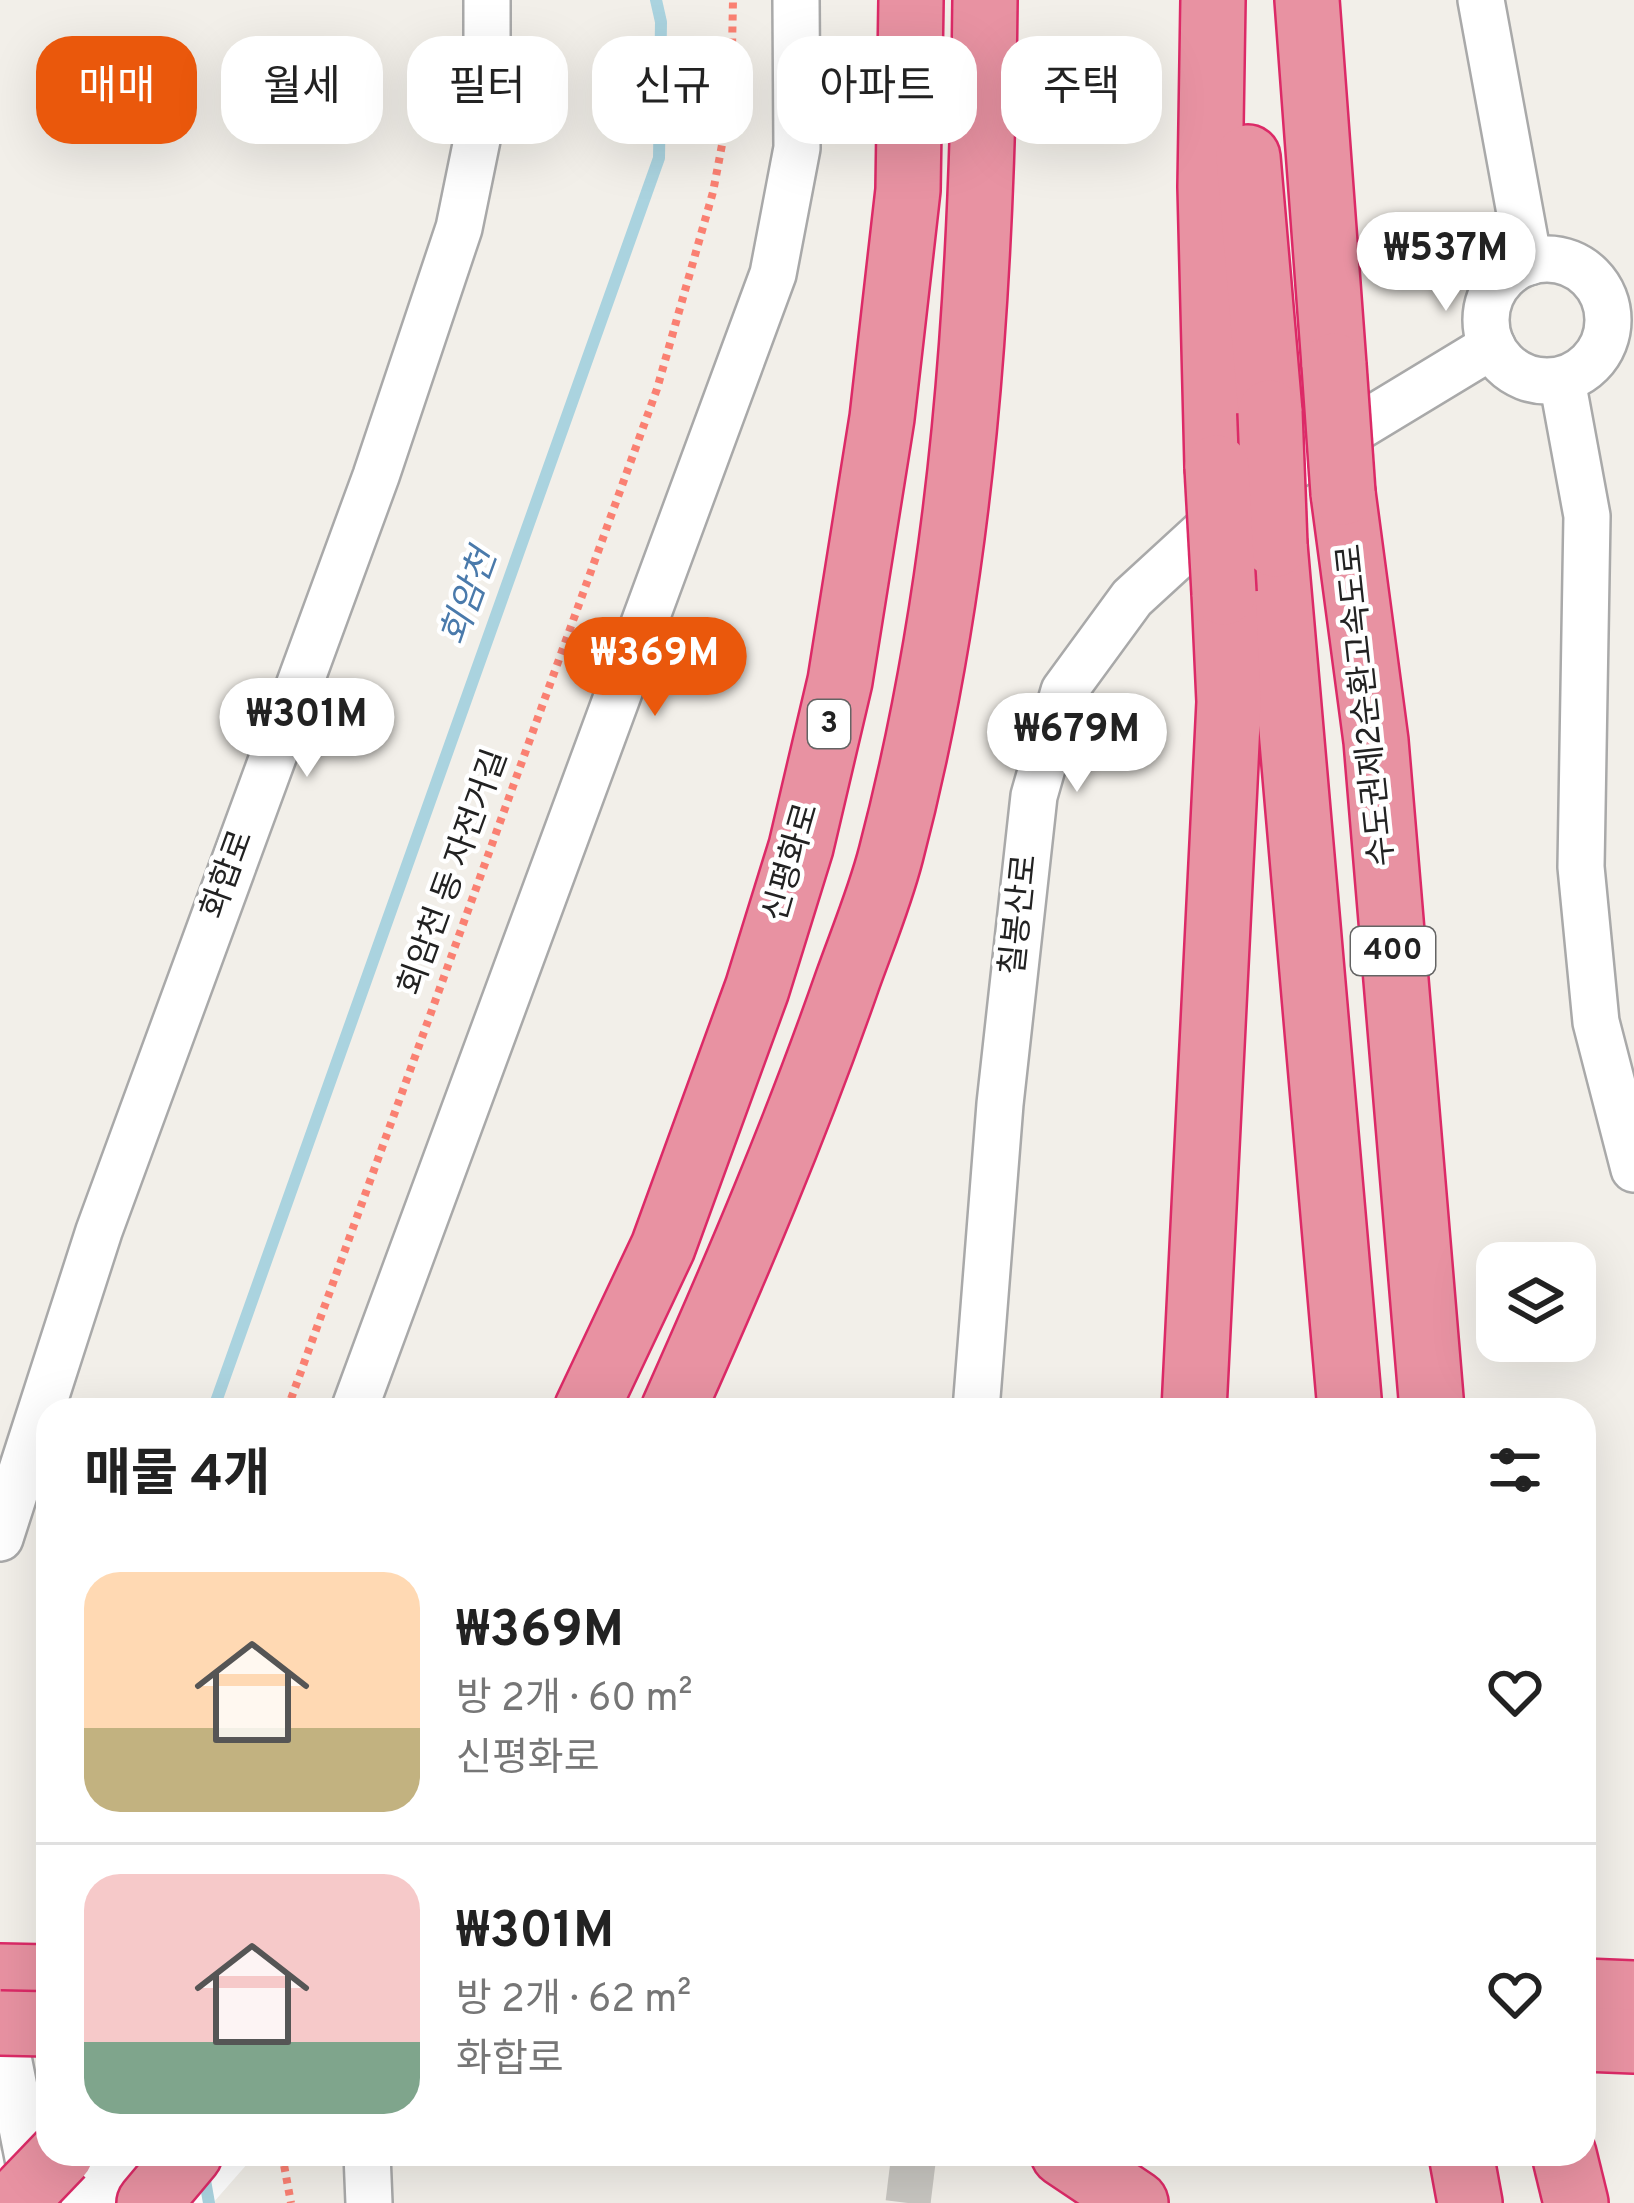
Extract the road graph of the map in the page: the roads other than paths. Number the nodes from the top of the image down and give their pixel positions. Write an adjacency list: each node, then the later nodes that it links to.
1 (487, 0): 13 (street, 화합로)
2 (796, 0): 14 (street)
3 (911, 0): 15 (highway, 신평화로 / 3)
4 (985, 0): 16 (highway)
5 (1214, 0): 18 (highway, bridge)
6 (1230, 0): 19 (highway, 400, bridge)
7 (1307, 0): 20 (highway, 수도권제2순환고속도로 / 400, bridge)
8 (1481, 0): 9 (street)
9 (1529, 262): 10 (street); 11 (street)
10 (1492, 346): 11 (street); 17 (street, 칠봉산로)
11 (1562, 380): 12 (street)
12 (1634, 1169)
13 (45, 1398)
14 (358, 1398)
15 (592, 1398)
16 (678, 1398)
17 (977, 1398)
18 (1195, 1398)
19 (1350, 1398)
20 (1431, 1398)
21 (36, 1426): 22 (street, 화합로)
22 (0, 1538)
23 (0, 1976): 24 (highway)
24 (36, 1977)
25 (1596, 1991): 26 (highway)
26 (1634, 1993)
27 (0, 2020): 28 (highway, bridge); 39 (street)
28 (36, 2023)
29 (1596, 2039): 30 (highway)
30 (1634, 2041)
31 (49, 2166): 38 (highway, bridge)
32 (180, 2166): 40 (highway)
33 (368, 2166): 41 (street)
34 (1081, 2166): 42 (highway)
35 (1464, 2166): 43 (highway)
36 (1524, 2166): 44 (highway)
37 (1567, 2166): 45 (highway)
38 (14, 2203)
39 (38, 2203)
40 (149, 2203)
41 (370, 2203)
42 (1136, 2203)
43 (1470, 2203)
44 (1532, 2203)
45 (1576, 2203)

